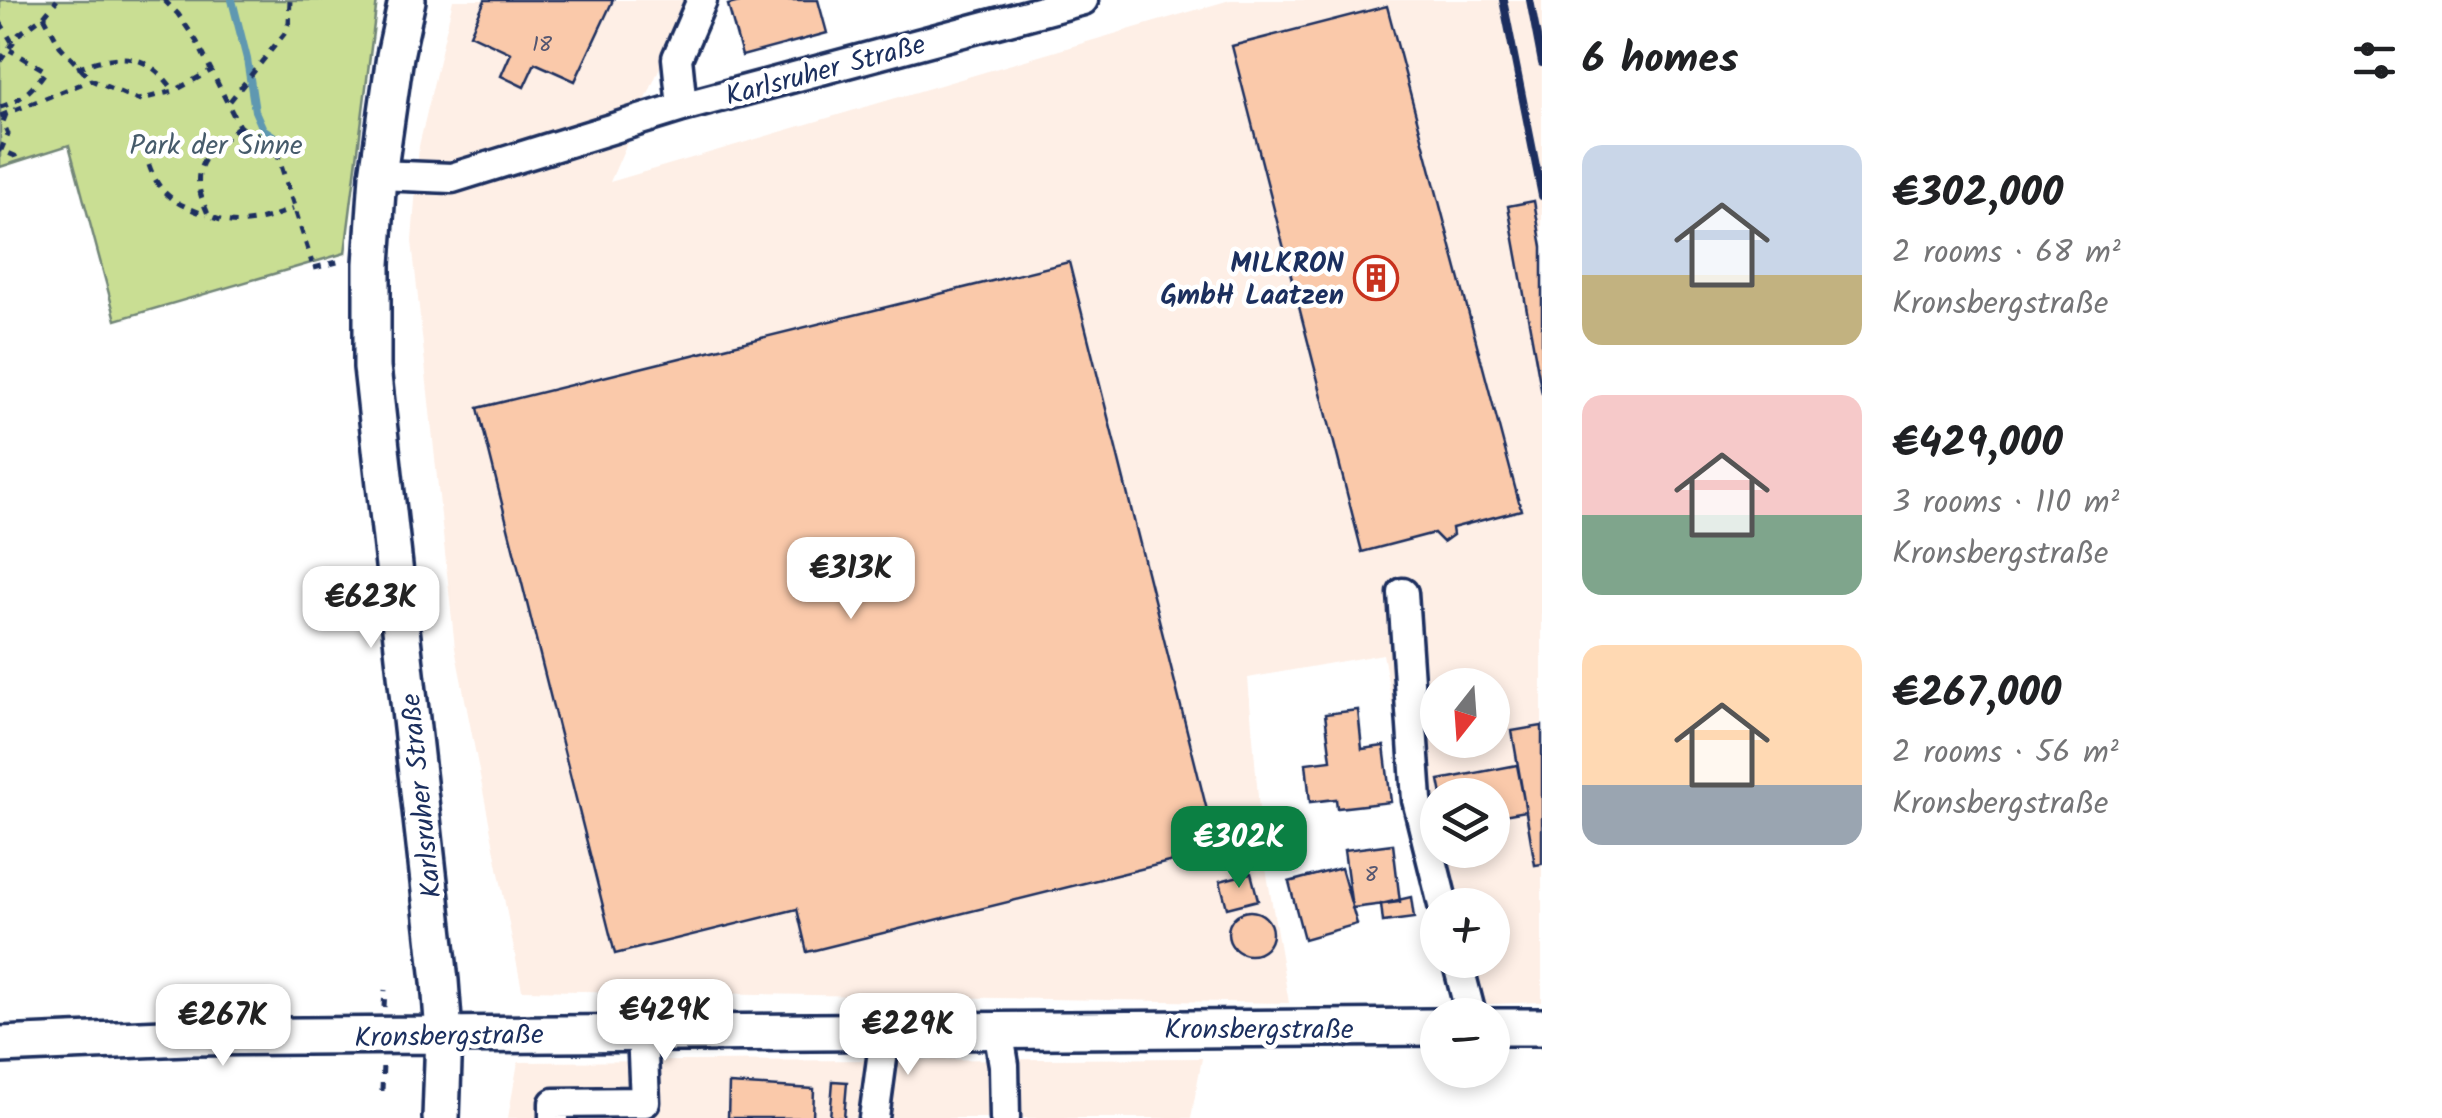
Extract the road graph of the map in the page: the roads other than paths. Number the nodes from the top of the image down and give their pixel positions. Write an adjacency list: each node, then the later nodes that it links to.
1 (406, 0): 5 (main road, Karlsruher Straße)
2 (702, 0): 4 (street)
3 (1082, 0): 4 (street, Karlsruher Straße)
4 (682, 107): 5 (street, Karlsruher Straße)
5 (378, 176): 12 (main road, Karlsruher Straße)
6 (1403, 593): 7 (street)
7 (1439, 888)
8 (1420, 1027): 10 (main road, Kronsbergstraße)
9 (886, 1029): 10 (main road, Kronsbergstraße); 11 (main road, Kronsbergstraße); 16 (street)
10 (998, 1029): 17 (street)
11 (642, 1032): 12 (main road, Kronsbergstraße); 15 (street)
12 (444, 1034): 13 (main road, Kronsbergstraße); 14 (main road, Karlsruher Straße)
13 (0, 1045)
14 (442, 1118)
15 (554, 1118)
16 (874, 1118)
17 (1004, 1118)

